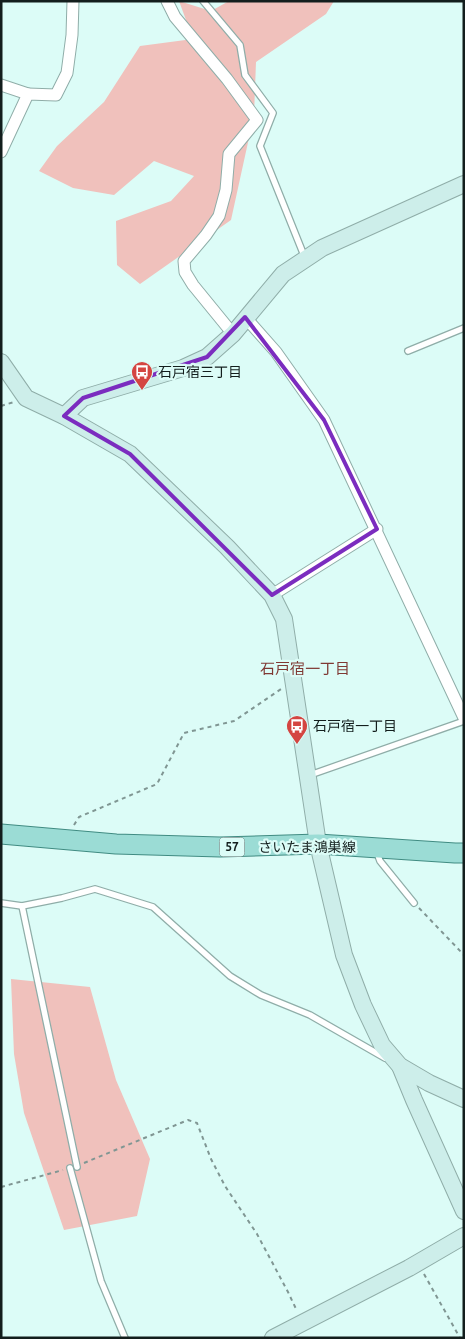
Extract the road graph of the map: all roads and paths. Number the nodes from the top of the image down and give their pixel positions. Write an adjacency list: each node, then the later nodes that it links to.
1 (73, 1): 5 (street)
2 (167, 1): 11 (street)
3 (203, 1): 8 (lane)
4 (1, 85): 5 (street)
5 (28, 94): 6 (street)
6 (1, 152)
7 (464, 184): 8 (street)
8 (305, 259): 9 (street)
9 (246, 317): 11 (street); 15 (street)
10 (464, 328): 12 (lane)
11 (233, 334): 14 (street)
12 (408, 351)
13 (1, 362): 14 (street)
14 (64, 416): 16 (street)
15 (377, 529): 16 (street); 18 (street)
16 (272, 595): 17 (street)
17 (294, 681): 19 (street); 21 (path)
18 (464, 720): 19 (lane)
19 (308, 776): 22 (street)
20 (1, 834): 21 (main road, さいたま鴻巣線 / 57)
21 (72, 840): 22 (main road, さいたま鴻巣線 / 57)
22 (318, 844): 23 (main road, さいたま鴻巣線 / 57); 29 (street)
23 (376, 848): 24 (main road, さいたま鴻巣線 / 57); 26 (lane)
24 (464, 853)
25 (1, 903): 27 (lane)
26 (414, 903): 28 (path)
27 (22, 906): 29 (lane); 31 (lane)
28 (464, 955)
29 (400, 1066): 30 (street); 34 (street)
30 (464, 1099)
31 (77, 1166): 37 (path)
32 (70, 1168): 33 (path); 38 (lane)
33 (1, 1187)
34 (464, 1211)
35 (464, 1236): 36 (street)
36 (417, 1263): 37 (street); 40 (path)
37 (302, 1323): 39 (street)
38 (125, 1338)
39 (273, 1338)
40 (460, 1338)

